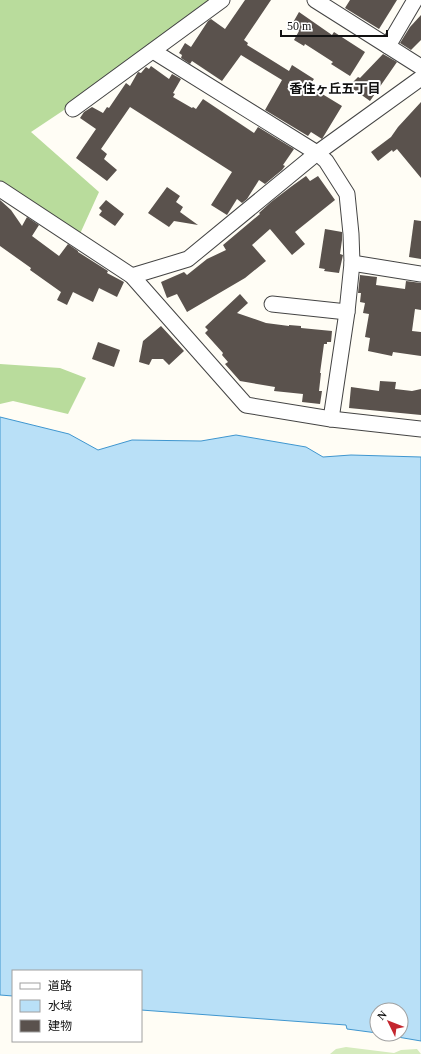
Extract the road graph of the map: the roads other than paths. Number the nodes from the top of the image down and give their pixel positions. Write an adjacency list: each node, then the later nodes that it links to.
1 (222, 0): 6 (street)
2 (315, 0): 4 (street)
3 (415, 0): 5 (street)
4 (335, 5): 5 (street)
5 (388, 46): 7 (street)
6 (153, 51): 9 (street); 10 (street)
7 (421, 67)
8 (421, 78): 10 (street)
9 (73, 109)
10 (316, 153): 12 (street); 14 (street)
11 (0, 189): 14 (street)
12 (352, 263): 13 (street); 16 (street)
13 (421, 274)
14 (132, 276): 17 (street)
15 (272, 304): 16 (street)
16 (347, 312): 17 (street)
17 (331, 419): 18 (street)
18 (421, 429)

